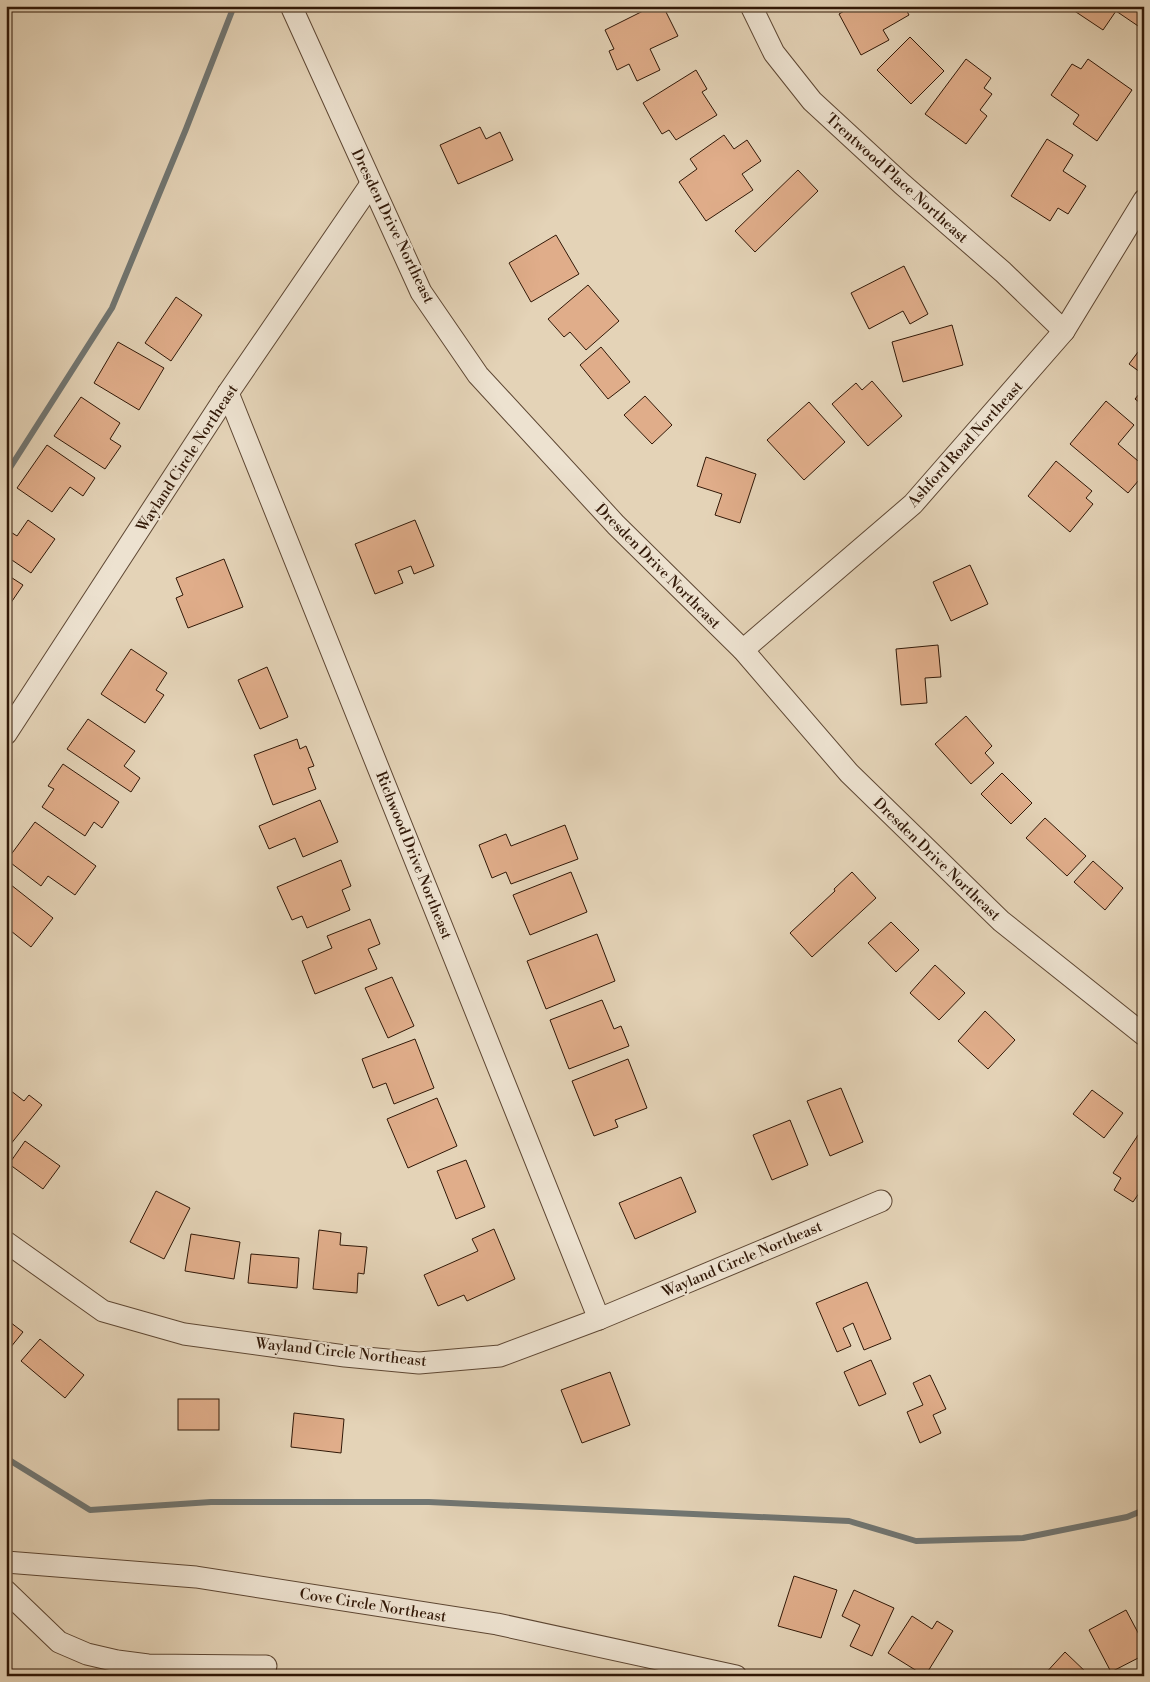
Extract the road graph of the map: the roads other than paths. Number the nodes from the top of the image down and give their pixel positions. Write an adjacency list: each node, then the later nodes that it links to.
1 (291, 6): 3 (street, Dresden Drive Northeast)
2 (751, 6): 5 (street, Trentwood Place Northeast)
3 (371, 184): 6 (street, Wayland Circle Northeast); 7 (street, Dresden Drive Northeast)
4 (1144, 200): 5 (street, Ashford Road Northeast)
5 (1064, 331): 7 (street, Ashford Road Northeast)
6 (228, 393): 8 (street, Wayland Circle Northeast); 12 (street, Richwood Drive Northeast)
7 (743, 650): 9 (street, Dresden Drive Northeast)
8 (6, 734)
9 (1144, 1035)
10 (881, 1201): 12 (street, Wayland Circle Northeast)
11 (6, 1242): 12 (street, Wayland Circle Northeast)
12 (599, 1319)
13 (6, 1562): 16 (street, Cove Circle Northeast)
14 (6, 1591): 15 (street)
15 (266, 1666)
16 (736, 1676)

